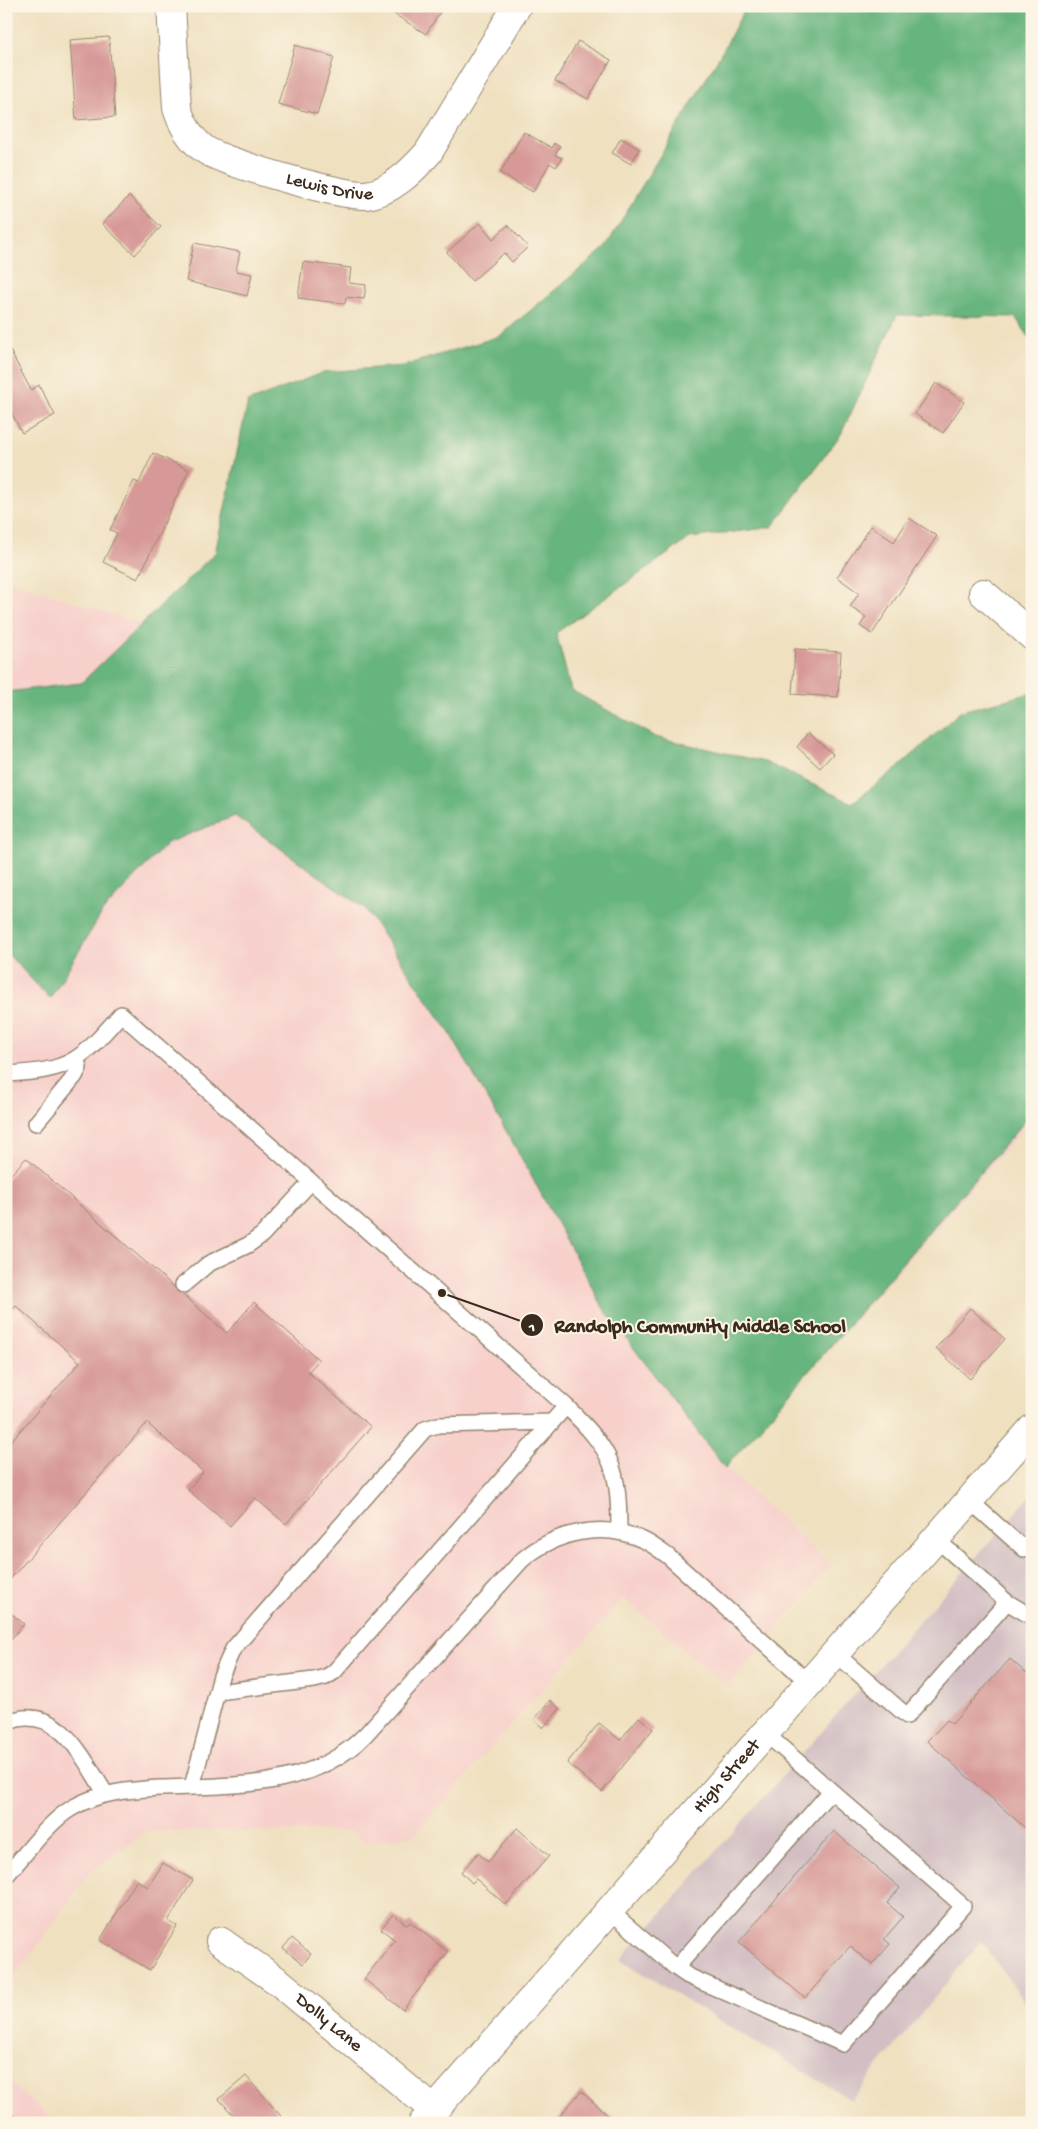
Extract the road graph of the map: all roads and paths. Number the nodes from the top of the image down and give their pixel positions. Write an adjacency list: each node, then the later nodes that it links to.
1 (171, 6): 2 (main road, Lewis Drive)
2 (516, 6)
3 (983, 593): 4 (main road)
4 (1032, 636)
5 (77, 1060): 6 (lane); 7 (lane); 8 (lane)
6 (6, 1074)
7 (36, 1123)
8 (311, 1182): 9 (lane); 10 (lane)
9 (183, 1284)
10 (566, 1406): 11 (lane); 14 (lane)
11 (552, 1422): 21 (lane); 21 (lane)
12 (1032, 1429): 13 (main road, High Street)
13 (969, 1500): 15 (main road, High Street); 16 (lane)
14 (619, 1532): 20 (lane); 24 (lane)
15 (935, 1538): 17 (lane); 19 (main road, High Street)
16 (1032, 1540)
17 (1007, 1602): 18 (lane); 19 (lane)
18 (1032, 1617)
19 (836, 1653): 20 (main road, High Street)
20 (809, 1683): 23 (main road, High Street)
21 (217, 1692): 24 (lane)
22 (6, 1723): 26 (lane)
23 (765, 1733): 25 (lane); 28 (main road, High Street)
24 (192, 1787): 26 (lane)
25 (831, 1791): 30 (lane); 30 (lane)
26 (106, 1794): 27 (lane)
27 (6, 1876)
28 (609, 1910): 30 (lane); 31 (main road, High Street)
29 (220, 1941): 31 (main road, Dolly Lane)
30 (676, 1968)
31 (428, 2117)
32 (6, 2120): 33 (lane)
33 (9, 2123)

